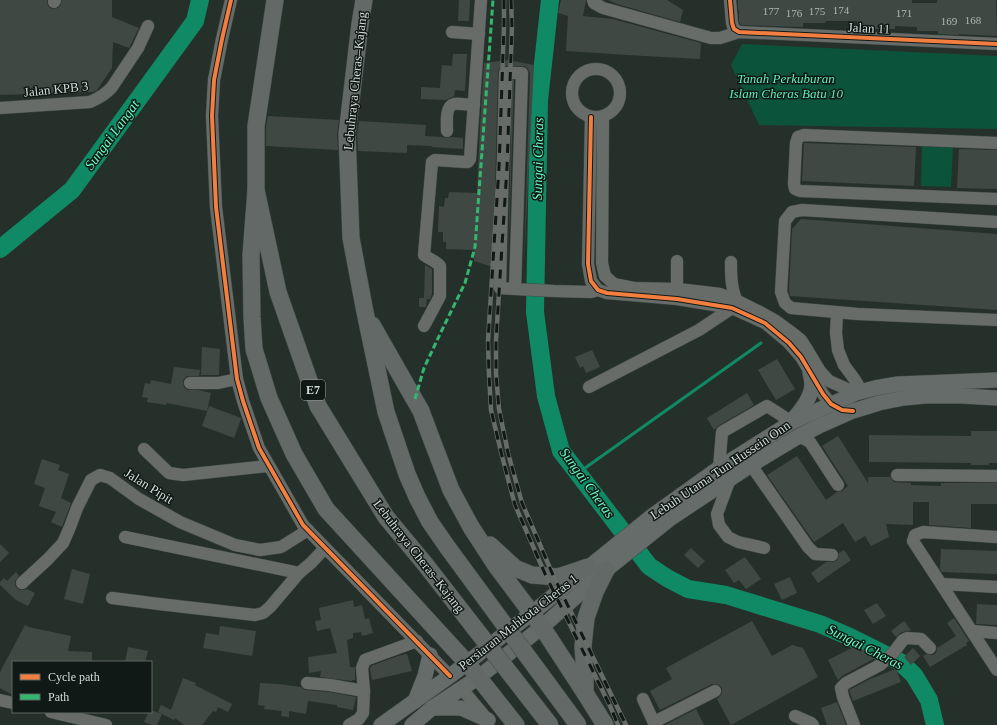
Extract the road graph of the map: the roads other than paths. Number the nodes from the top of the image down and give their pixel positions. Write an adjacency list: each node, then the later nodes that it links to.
1 (231, 0): 30 (street)
2 (275, 0): 16 (highway, Lebuhraya Cheras–Kajang / E7)
3 (364, 0): 25 (highway, Lebuhraya Cheras–Kajang)
4 (482, 0): 10 (street)
5 (593, 0): 9 (street)
6 (730, 0): 9 (street)
7 (148, 26): 13 (street, Jalan KPB 3)
8 (452, 32): 10 (street)
9 (739, 32): 11 (street, Jalan 11)
10 (479, 34): 12 (street)
11 (997, 44)
12 (474, 105): 14 (street); 28 (street)
13 (0, 108)
14 (447, 131)
15 (997, 143): 17 (street)
16 (256, 190): 71 (highway); 92 (highway, Lebuhraya Cheras–Kajang / E7, bridge)
17 (997, 199)
18 (997, 222): 26 (street)
19 (677, 261): 23 (street)
20 (731, 262): 24 (street)
21 (515, 289): 21 (street); 22 (street)
22 (598, 290): 23 (street); 23 (street)
23 (677, 294): 24 (street)
24 (734, 304): 29 (street); 33 (street); 34 (street)
25 (365, 312): 48 (highway); 93 (highway, Lebuhraya Cheras–Kajang, bridge)
26 (837, 312): 27 (street); 34 (street)
27 (997, 320)
28 (424, 326)
29 (810, 373): 36 (street); 38 (main road)
30 (237, 380): 32 (street); 42 (street)
31 (997, 380): 34 (main road, Lebuh Utama Tun Hussein Onn)
32 (190, 382)
33 (588, 387)
34 (859, 393): 36 (main road, Lebuh Utama Tun Hussein Onn)
35 (997, 398): 37 (main road, Lebuh Utama Tun Hussein Onn)
36 (832, 404): 37 (street); 38 (main road, Lebuh Utama Tun Hussein Onn)
37 (853, 411): 39 (main road, Lebuh Utama Tun Hussein Onn)
38 (792, 422): 43 (main road, Lebuh Utama Tun Hussein Onn); 43 (street)
39 (799, 436): 41 (main road, Lebuh Utama Tun Hussein Onn); 47 (street)
40 (144, 450): 42 (street)
41 (751, 465): 46 (main road, Lebuh Utama Tun Hussein Onn); 56 (street)
42 (268, 466): 49 (street)
43 (719, 468): 50 (main road, Lebuh Utama Tun Hussein Onn)
44 (897, 475): 45 (street)
45 (997, 476)
46 (730, 479): 50 (main road, Lebuh Utama Tun Hussein Onn); 54 (street)
47 (838, 486)
48 (471, 527): 57 (highway); 64 (highway)
49 (308, 530): 53 (street); 60 (street, Jalan Pipit)
50 (638, 535): 55 (main road)
51 (125, 537): 59 (street)
52 (997, 537): 61 (street)
53 (326, 548): 59 (street); 68 (street)
54 (764, 548)
55 (620, 550): 57 (main road, Persiaran Mahkota Cheras 1); 58 (main road, Persiaran Mahkota Cheras 1)
56 (832, 555)
57 (588, 567): 64 (main road, Persiaran Mahkota Cheras 1)
58 (606, 570): 65 (main road, Persiaran Mahkota Cheras 1); 79 (highway)
59 (299, 573): 63 (street)
60 (22, 583)
61 (942, 584): 62 (street); 66 (street)
62 (997, 587)
63 (112, 598)
64 (532, 613): 65 (highway); 71 (main road, Persiaran Mahkota Cheras 1)
65 (542, 627): 74 (main road, Persiaran Mahkota Cheras 1); 79 (highway)
66 (972, 631): 67 (street); 72 (street)
67 (997, 633)
68 (417, 641): 70 (street); 77 (street)
69 (930, 648): 96 (street)
70 (430, 656): 73 (street); 81 (main road)
71 (467, 662): 73 (main road, Persiaran Mahkota Cheras 1); 74 (highway)
72 (997, 670)
73 (450, 676): 81 (main road, Persiaran Mahkota Cheras 1)
74 (479, 677): 76 (main road, Persiaran Mahkota Cheras 1); 91 (highway)
75 (307, 683): 77 (street)
76 (462, 689): 82 (main road, Persiaran Mahkota Cheras 1); 85 (street)
77 (364, 691): 88 (street)
78 (715, 691): 86 (street)
79 (586, 693): 94 (highway)
80 (643, 698): 86 (street)
81 (415, 701): 89 (main road, Persiaran Mahkota Cheras 1)
82 (432, 708): 85 (main road); 90 (main road, Persiaran Mahkota Cheras 1)
83 (55, 713): 87 (street)
84 (795, 716): 95 (street)
85 (489, 723)
86 (654, 723)
87 (106, 725)
88 (349, 725)
89 (381, 725)
90 (412, 725)
91 (516, 725)
92 (550, 725)
93 (578, 725)
94 (605, 725)
95 (813, 725)
96 (854, 725)

